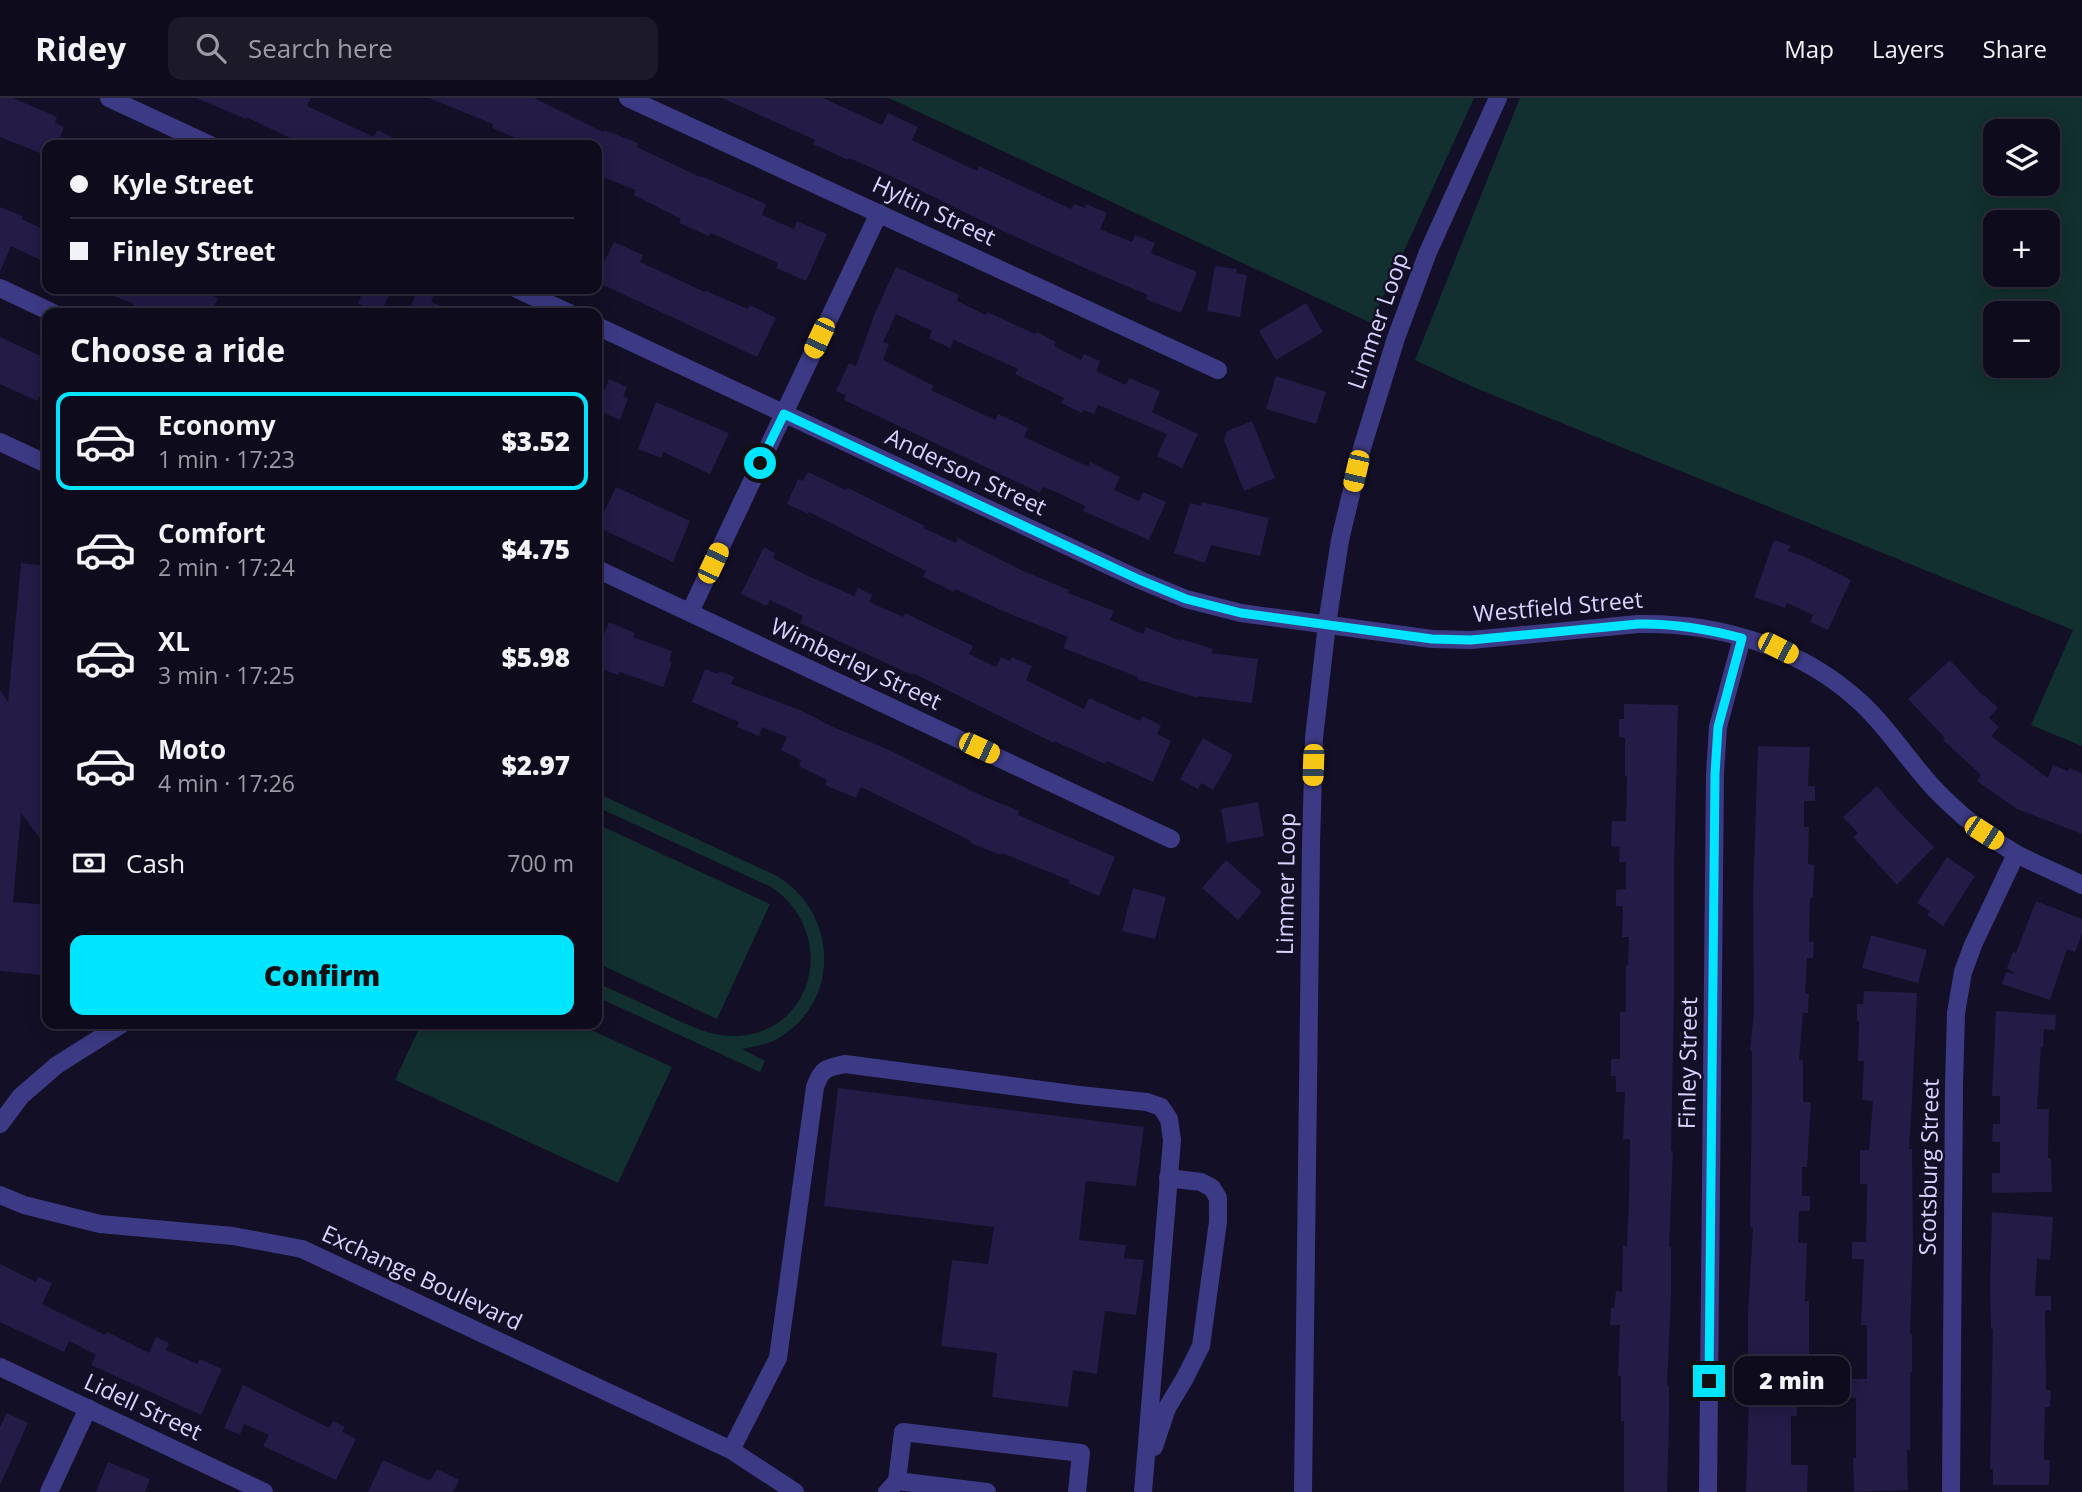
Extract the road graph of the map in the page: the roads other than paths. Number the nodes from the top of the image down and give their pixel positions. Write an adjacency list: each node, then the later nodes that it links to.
1 (109, 98): 5 (street)
2 (628, 98): 4 (street, Hyltin Street)
3 (1498, 98): 18 (street, Limmer Loop)
4 (663, 105): 6 (street, Hyltin Street)
5 (199, 140)
6 (879, 213): 12 (street, Hyltin Street); 13 (street)
7 (0, 288): 9 (street)
8 (528, 294): 10 (street)
9 (42, 308)
10 (558, 308)
11 (602, 328): 13 (street, Anderson Street)
12 (1218, 370)
13 (784, 414): 17 (street); 18 (street, Anderson Street)
14 (0, 442): 15 (street)
15 (42, 462)
16 (602, 571): 17 (street, Wimberley Street)
17 (690, 612): 20 (street, Wimberley Street)
18 (1327, 624): 19 (street, Westfield Street); 38 (street, Limmer Loop)
19 (1742, 638): 21 (street, Westfield Street); 39 (street, Finley Street)
20 (1171, 839)
21 (2016, 854): 22 (street, Westfield Street); 40 (street, Scotsburg Street)
22 (2082, 885)
23 (114, 1029): 24 (street)
24 (0, 1124)
25 (1168, 1178): 29 (street); 30 (street); 30 (street)
26 (0, 1195): 29 (street, Exchange Boulevard)
27 (0, 1367): 28 (street, Lidell Street)
28 (88, 1408): 32 (street); 33 (street, Lidell Street)
29 (731, 1450): 34 (street, Exchange Boulevard)
30 (1145, 1468): 37 (street)
31 (892, 1486): 35 (street); 36 (street)
32 (50, 1492)
33 (264, 1492)
34 (795, 1492)
35 (987, 1492)
36 (1077, 1492)
37 (1143, 1492)
38 (1303, 1492)
39 (1708, 1492)
40 (1951, 1492)

